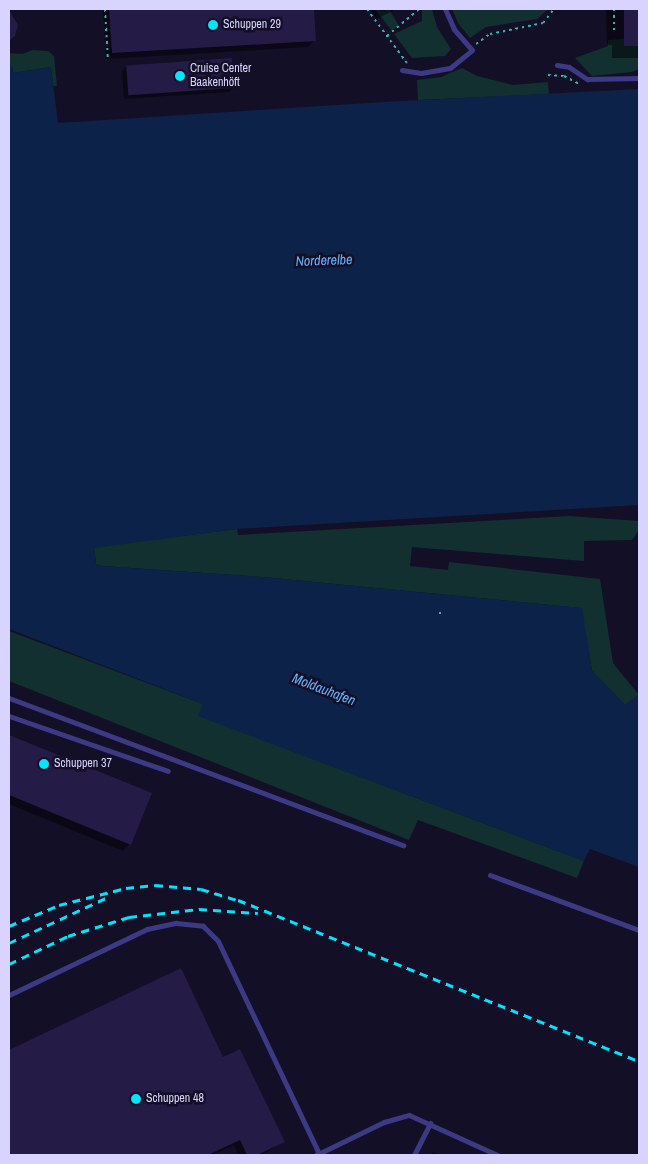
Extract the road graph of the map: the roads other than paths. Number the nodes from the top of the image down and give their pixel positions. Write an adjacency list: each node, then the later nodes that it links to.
1 (445, 9): 3 (lane)
2 (557, 65): 4 (lane)
3 (402, 70)
4 (639, 78)
5 (9, 698): 8 (lane)
6 (9, 716): 7 (lane)
7 (168, 771)
8 (403, 845)
9 (490, 876): 10 (lane)
10 (639, 930)
11 (9, 995): 13 (lane)
12 (430, 1123): 13 (lane); 14 (lane); 15 (lane)
13 (317, 1155)
14 (414, 1155)
15 (497, 1155)

